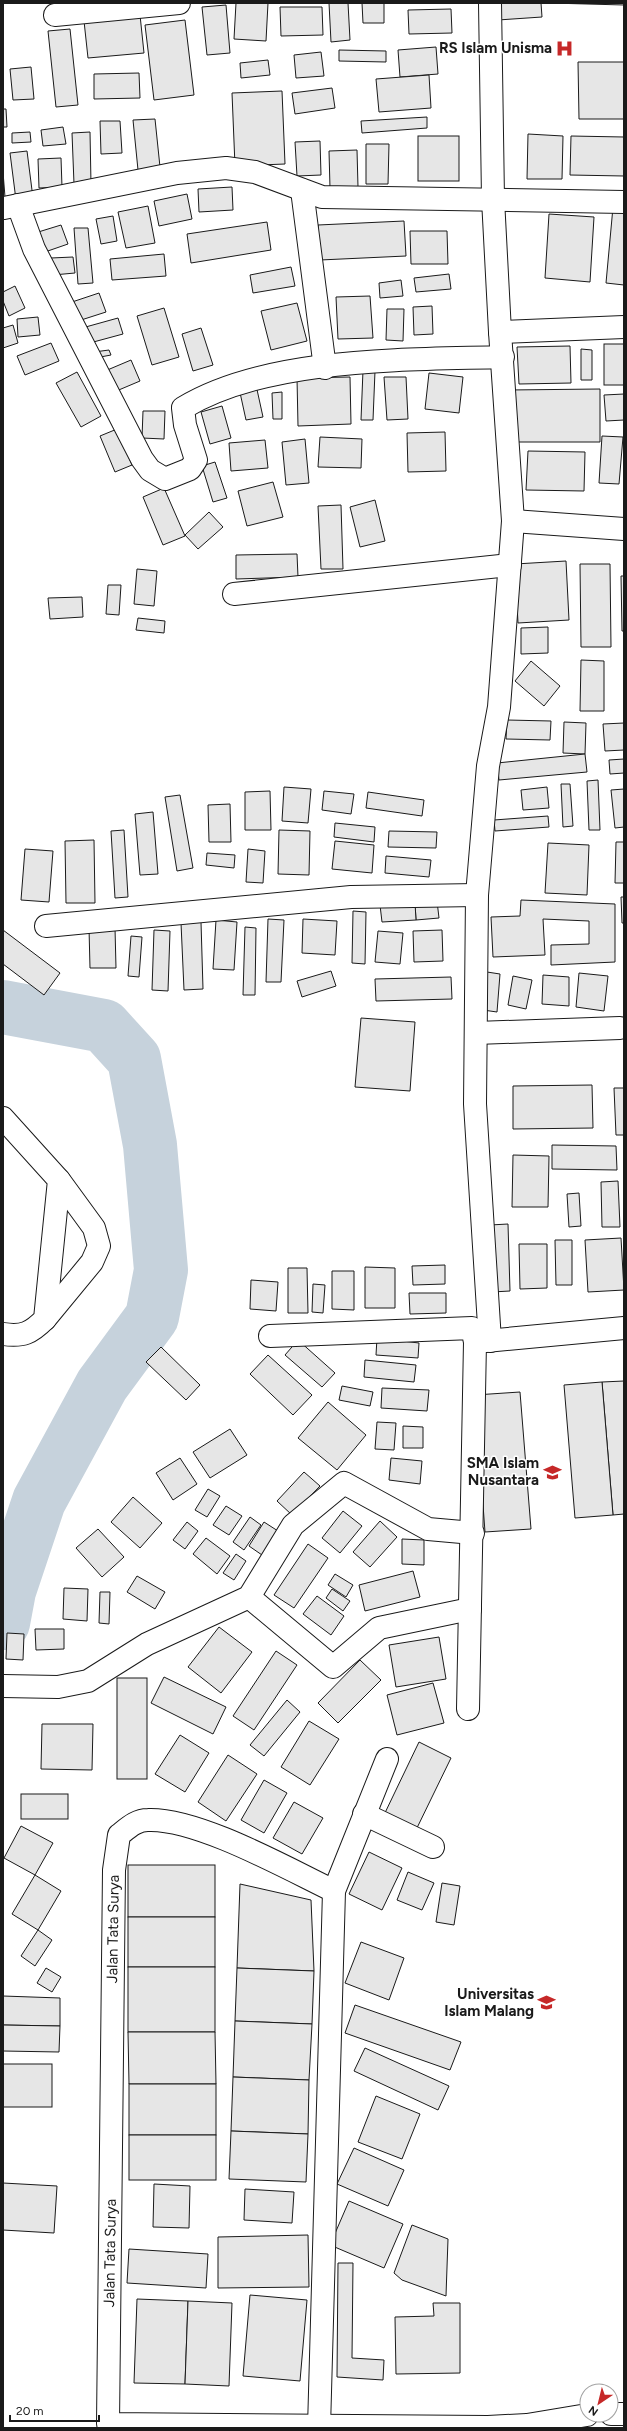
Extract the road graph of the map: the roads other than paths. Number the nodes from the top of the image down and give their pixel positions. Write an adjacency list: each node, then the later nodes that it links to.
1 (179, 3): 3 (street)
2 (490, 3): 5 (street)
3 (55, 15)
4 (302, 190): 5 (street); 7 (street); 11 (street)
5 (493, 199): 6 (street); 9 (street)
6 (624, 202)
7 (10, 207): 11 (street)
8 (624, 327): 9 (street)
9 (500, 332): 10 (street)
10 (502, 357): 11 (street); 12 (street)
11 (325, 368)
12 (513, 521): 13 (street); 14 (street)
13 (624, 529)
14 (510, 565): 15 (street); 16 (street)
15 (234, 594)
16 (477, 895): 17 (street); 19 (street)
17 (46, 926)
18 (620, 1028): 19 (street)
19 (476, 1033): 26 (street)
20 (3, 1118): 21 (street)
21 (59, 1180): 22 (street); 22 (street)
22 (45, 1319): 24 (street)
23 (624, 1328): 26 (street)
24 (3, 1334)
25 (270, 1336): 26 (street)
26 (483, 1341): 27 (street)
27 (473, 1533): 28 (street); 29 (street)
28 (248, 1597): 29 (street); 30 (street)
29 (470, 1609): 31 (street)
30 (3, 1686)
31 (468, 1709)
32 (387, 1760): 33 (street)
33 (364, 1814): 34 (street); 35 (street)
34 (433, 1847)
35 (334, 1891): 37 (street, Jalan Tata Surya); 38 (street)
36 (579, 2417): 39 (street, Jalan Tata Surya)
37 (108, 2426): 38 (street, Jalan Tata Surya)
38 (319, 2426): 39 (street, Jalan Tata Surya)
39 (527, 2427)

